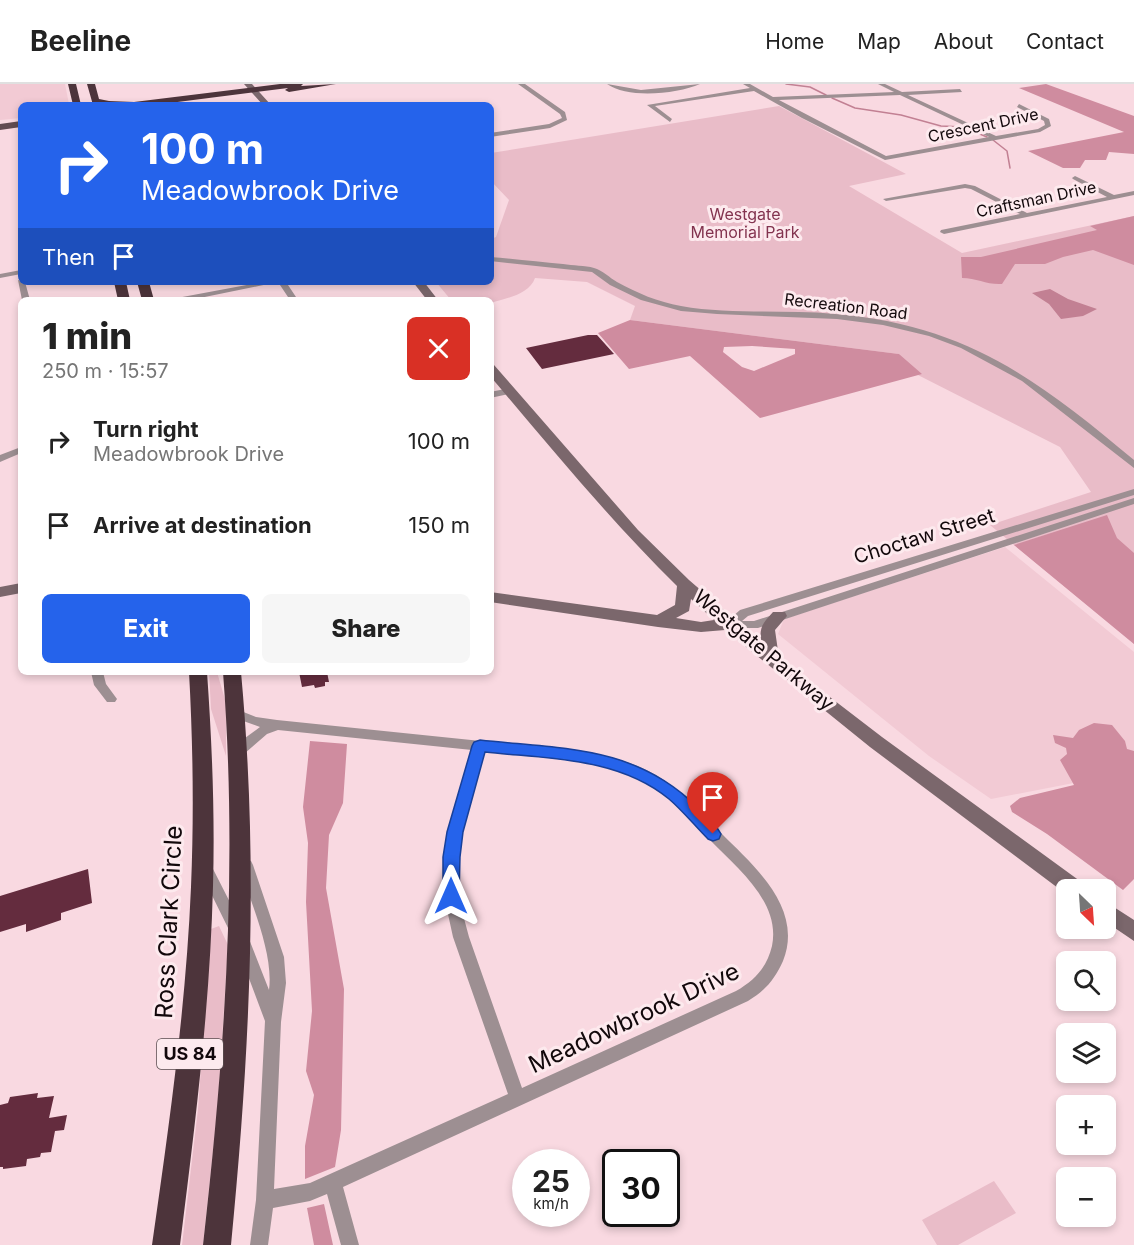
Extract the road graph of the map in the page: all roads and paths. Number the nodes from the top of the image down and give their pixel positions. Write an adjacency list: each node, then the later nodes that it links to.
1 (72, 84): 15 (highway)
2 (91, 84): 16 (highway)
3 (300, 84): 10 (highway)
4 (332, 84): 10 (highway)
5 (521, 84): 26 (street)
6 (610, 84): 7 (street)
7 (697, 84)
8 (746, 84): 11 (street)
9 (881, 84): 13 (street)
10 (253, 89): 17 (highway); 18 (highway); 19 (main road)
11 (756, 89): 14 (street); 22 (street)
12 (960, 91): 13 (street)
13 (902, 94): 14 (street); 27 (street)
14 (771, 99): 27 (street, Crescent Drive)
15 (75, 102)
16 (96, 102)
17 (156, 102)
18 (184, 102)
19 (264, 102)
20 (1019, 106): 27 (street, Crescent Drive)
21 (18, 119): 23 (main road)
22 (670, 120)
23 (0, 122)
24 (18, 124): 25 (main road)
25 (0, 127)
26 (494, 134)
27 (995, 138)
28 (1075, 178): 30 (street)
29 (1134, 192): 30 (street, Craftsman Drive)
30 (1113, 197): 32 (street, Craftsman Drive)
31 (886, 199): 32 (street)
32 (1026, 215): 33 (street, Craftsman Drive)
33 (944, 232)
34 (494, 260): 38 (street, Recreation Road)
35 (494, 266): 38 (street)
36 (0, 276): 37 (street)
37 (18, 277)
38 (603, 277): 48 (street, Recreation Road)
39 (259, 285): 41 (street)
40 (420, 285): 42 (main road)
41 (193, 297)
42 (430, 297)
43 (494, 373): 44 (main road, Westgate Parkway)
44 (510, 391): 45 (street); 51 (main road, Westgate Parkway)
45 (494, 394)
46 (18, 451): 47 (street)
47 (0, 459)
48 (1134, 465)
49 (1134, 492): 57 (street, Choctaw Street)
50 (1134, 501): 55 (street, Choctaw Street)
51 (685, 585): 56 (main road); 57 (main road, Westgate Parkway)
52 (18, 589): 53 (main road)
53 (0, 592)
54 (494, 598): 56 (main road, Choctaw Street)
55 (779, 616): 57 (street, Choctaw Street); 58 (main road)
56 (658, 622): 57 (main road, Choctaw Street)
57 (730, 624): 58 (main road, Westgate Parkway)
58 (771, 659): 69 (main road, Westgate Parkway)
59 (98, 675): 62 (street)
60 (198, 675): 68 (highway, Ross Clark Circle / US 84)
61 (232, 675): 63 (highway, US 84)
62 (111, 699)
63 (236, 714): 64 (street, Meadowbrook Drive); 66 (highway, US 84)
64 (277, 725): 65 (street, Meadowbrook Drive); 66 (street)
65 (480, 746): 74 (street); 74 (street, Meadowbrook Drive)
66 (239, 750): 67 (highway, US 84)
67 (241, 849): 72 (highway, US 84); 73 (street)
68 (202, 862): 72 (street); 77 (highway, Ross Clark Circle / US 84)
69 (1062, 879)
70 (1116, 918): 71 (main road)
71 (1134, 932)
72 (240, 935): 73 (street); 78 (highway, US 84)
73 (273, 1022): 76 (street)
74 (517, 1097): 75 (street, Meadowbrook Drive)
75 (333, 1182): 76 (street, Meadowbrook Drive); 80 (street)
76 (265, 1200): 79 (street)
77 (166, 1245)
78 (217, 1245)
79 (259, 1245)
80 (350, 1245)

